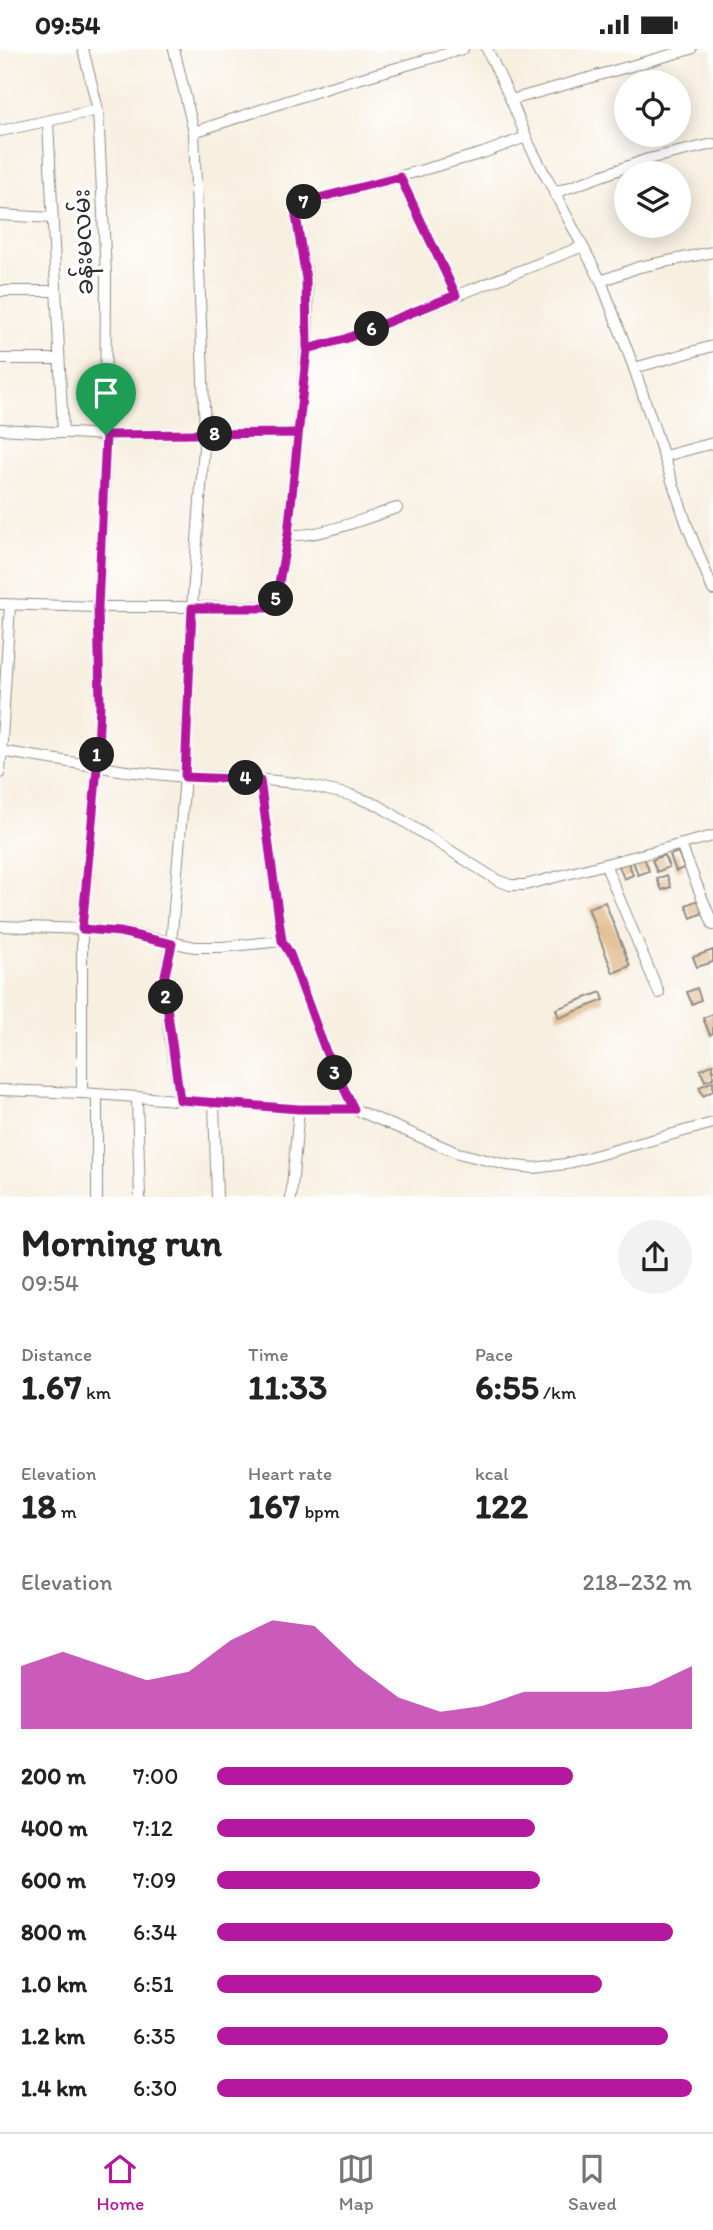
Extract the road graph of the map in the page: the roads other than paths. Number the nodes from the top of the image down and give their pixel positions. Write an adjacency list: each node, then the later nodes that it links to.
1 (83, 49): 7 (street, ခန်းမလမ်း)
2 (174, 49): 10 (street)
3 (463, 49): 10 (street)
4 (487, 49): 6 (street)
5 (691, 49): 6 (street)
6 (511, 100): 11 (street)
7 (98, 110): 8 (street); 32 (street, ခန်းမလမ်း)
8 (48, 121): 9 (street); 16 (street)
9 (0, 131)
10 (194, 132): 31 (street)
11 (526, 137): 13 (street); 14 (street)
12 (713, 144): 14 (street)
13 (400, 177): 22 (street); 24 (street)
14 (554, 193): 17 (street)
15 (0, 215): 16 (street)
16 (52, 218): 21 (street)
17 (581, 247): 19 (street); 22 (street)
18 (713, 252): 19 (street)
19 (601, 281): 27 (street)
20 (0, 291): 21 (street)
21 (56, 291): 26 (street)
22 (456, 295): 24 (street)
23 (713, 347): 27 (street)
24 (307, 349): 30 (street)
25 (0, 359): 26 (street)
26 (59, 359): 29 (street)
27 (634, 368): 34 (street)
28 (0, 429): 29 (street)
29 (63, 433): 32 (street)
30 (298, 433): 31 (street); 36 (street)
31 (205, 434): 32 (street); 40 (street)
32 (106, 435): 39 (street, ခန်းမလမ်း)
33 (713, 443): 34 (street)
34 (665, 456): 37 (street)
35 (397, 508): 36 (street)
36 (288, 534): 40 (street)
37 (713, 590)
38 (5, 604): 39 (street); 41 (street)
39 (98, 607): 40 (street); 42 (street, ခန်းမလမ်း)
40 (192, 608): 44 (street)
41 (1, 751): 42 (street); 43 (street)
42 (97, 768): 44 (street); 51 (street, ခန်းမလမ်း)
43 (0, 773)
44 (185, 777): 45 (street); 53 (street)
45 (260, 780): 48 (street); 52 (street)
46 (713, 837): 47 (street)
47 (681, 845): 48 (street); 49 (street)
48 (605, 864): 54 (street)
49 (713, 925)
50 (0, 926): 51 (street)
51 (82, 929): 53 (street); 56 (street, ခန်းမလမ်း)
52 (282, 941): 53 (street); 62 (street)
53 (172, 944): 59 (street)
54 (659, 993)
55 (0, 1090): 56 (street)
56 (82, 1093): 57 (street)
57 (97, 1095): 58 (street); 64 (street)
58 (137, 1099): 59 (street); 65 (street)
59 (180, 1100): 60 (street)
60 (215, 1104): 61 (street); 66 (street)
61 (299, 1109): 62 (street); 67 (street)
62 (354, 1109): 63 (street)
63 (713, 1123)
64 (97, 1197)
65 (140, 1197)
66 (217, 1197)
67 (292, 1197)

